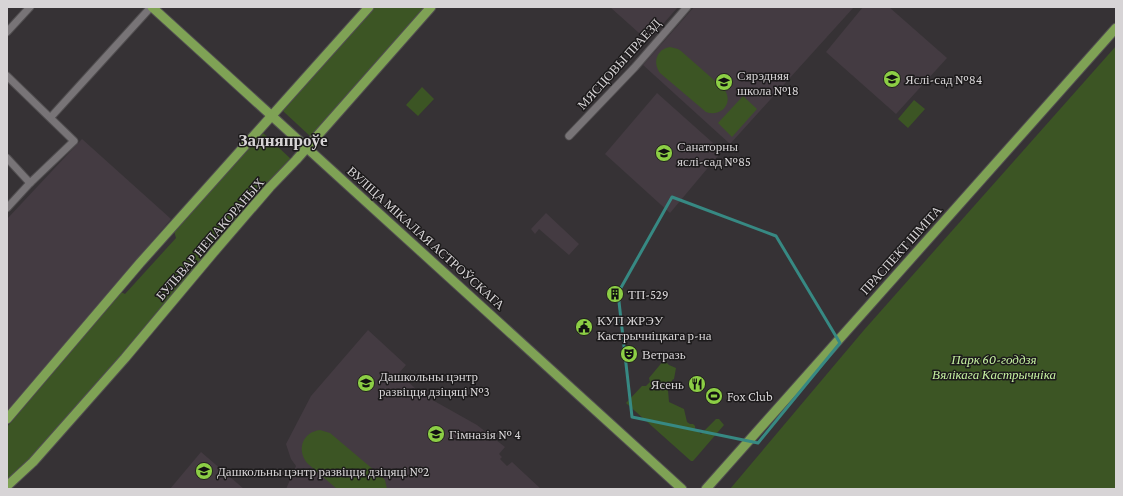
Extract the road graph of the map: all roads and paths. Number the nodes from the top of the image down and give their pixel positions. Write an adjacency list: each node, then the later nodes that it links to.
1 (30, 7): 7 (street)
2 (152, 7): 9 (main road, ВУЛІЦА МІКАЛАЯ АСТРОЎСКАГА); 10 (street)
3 (369, 7): 9 (main road)
4 (431, 7): 12 (main road, БУЛЬВАР НЕПАКОРАНЫХ)
5 (687, 7): 11 (street, МЯСЦОВЫ ПРАЕЗД)
6 (1116, 28): 19 (main road, ПРАСПЕКТ ШМІТА)
7 (7, 32)
8 (7, 76): 10 (street)
9 (272, 116): 12 (main road, ВУЛІЦА МІКАЛАЯ АСТРОЎСКАГА); 16 (main road)
10 (51, 117): 14 (street)
11 (569, 136)
12 (307, 148): 17 (main road, БУЛЬВАР НЕПАКОРАНЫХ); 18 (main road, ВУЛІЦА МІКАЛАЯ АСТРОЎСКАГА)
13 (7, 158): 14 (street)
14 (30, 183): 15 (street)
15 (7, 208)
16 (7, 419)
17 (7, 486)
18 (682, 489)
19 (706, 489)

